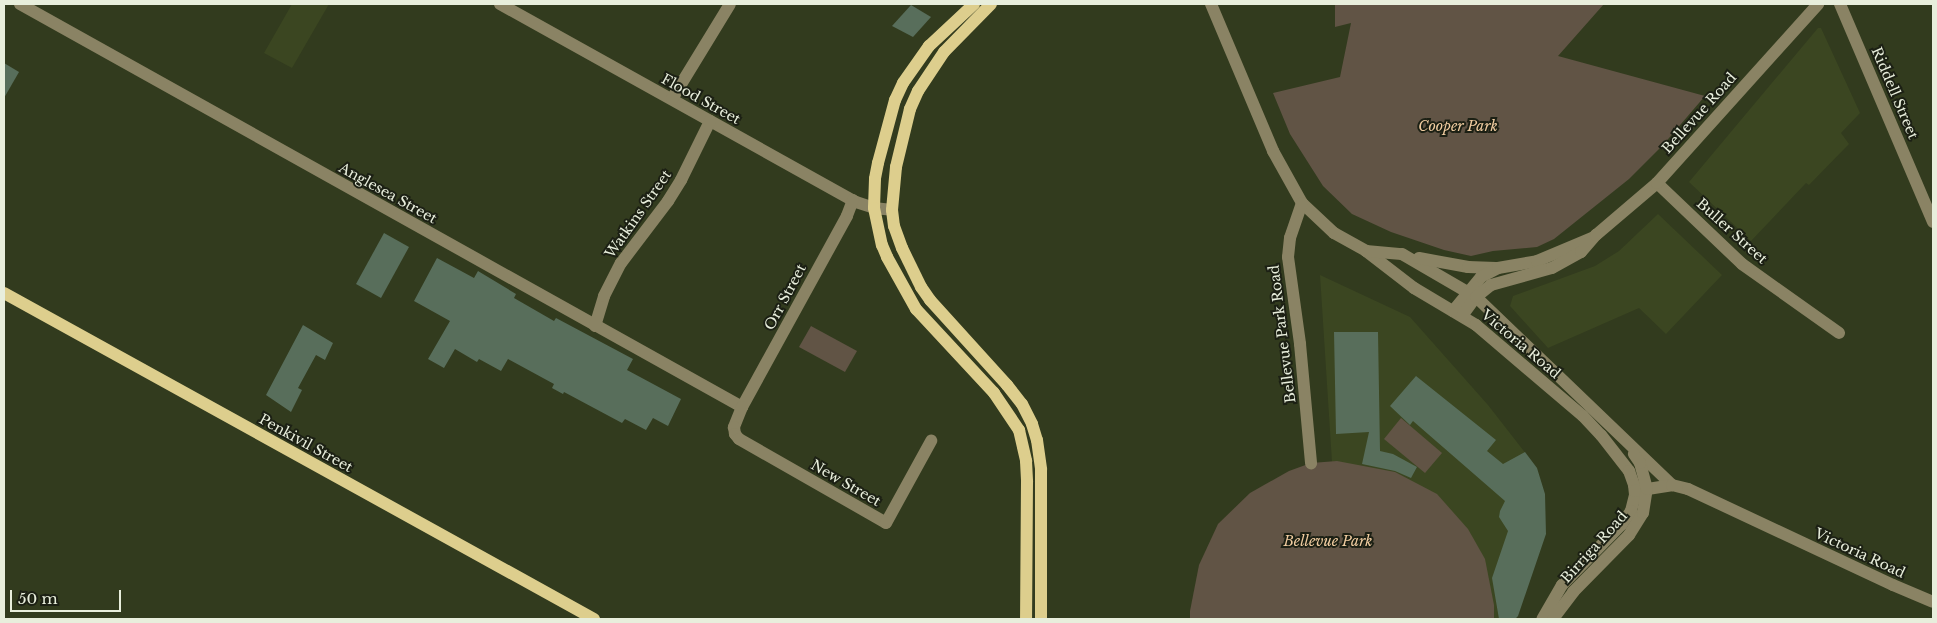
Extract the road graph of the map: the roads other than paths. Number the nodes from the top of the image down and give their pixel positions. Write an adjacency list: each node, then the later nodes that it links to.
1 (20, 4): 25 (street, Anglesea Street)
2 (500, 4): 9 (street, Flood Street)
3 (730, 4): 9 (street)
4 (974, 4): 15 (main road)
5 (991, 4): 16 (main road)
6 (1211, 4): 13 (street, Victoria Road)
7 (1818, 4): 11 (street, Bellevue Road)
8 (1840, 4): 14 (street, Riddell Street)
9 (672, 99): 10 (street, Flood Street)
10 (710, 121): 12 (street, Flood Street); 25 (street, Watkins Street)
11 (1657, 182): 18 (street, Bellevue Road); 26 (street, Buller Street)
12 (853, 200): 15 (street, Flood Street); 27 (street, Orr Street)
13 (1302, 203): 19 (street, Victoria Road); 30 (street, Bellevue Park Road)
14 (1930, 205): 17 (street, Riddell Street)
15 (874, 208): 16 (street, Flood Street); 36 (main road)
16 (892, 210): 37 (main road)
17 (1933, 222)
18 (1596, 236): 21 (street, Bellevue Road); 23 (street, Bellevue Road)
19 (1366, 251): 20 (street, Victoria Road); 24 (street, Victoria Road)
20 (1402, 254): 21 (street); 23 (street, Victoria Road)
21 (1498, 268): 23 (street, Bellevue Road)
22 (4, 293): 35 (main road, Penkivil Street)
23 (1472, 294): 24 (street, Bellevue Road); 28 (street, Victoria Road)
24 (1457, 314): 32 (street, Victoria Road)
25 (594, 326): 27 (street, Anglesea Street)
26 (1838, 333)
27 (742, 407): 29 (street, New Street)
28 (1623, 437): 31 (street); 32 (street, Birriga Road)
29 (931, 441)
30 (1311, 463)
31 (1672, 485): 32 (street, Victoria Road); 34 (street, Victoria Road)
32 (1639, 488): 33 (street, Birriga Road)
33 (1592, 563): 38 (street, Birriga Road); 39 (street, Birriga Road)
34 (1933, 602)
35 (594, 619)
36 (1026, 619)
37 (1041, 619)
38 (1542, 619)
39 (1553, 619)

